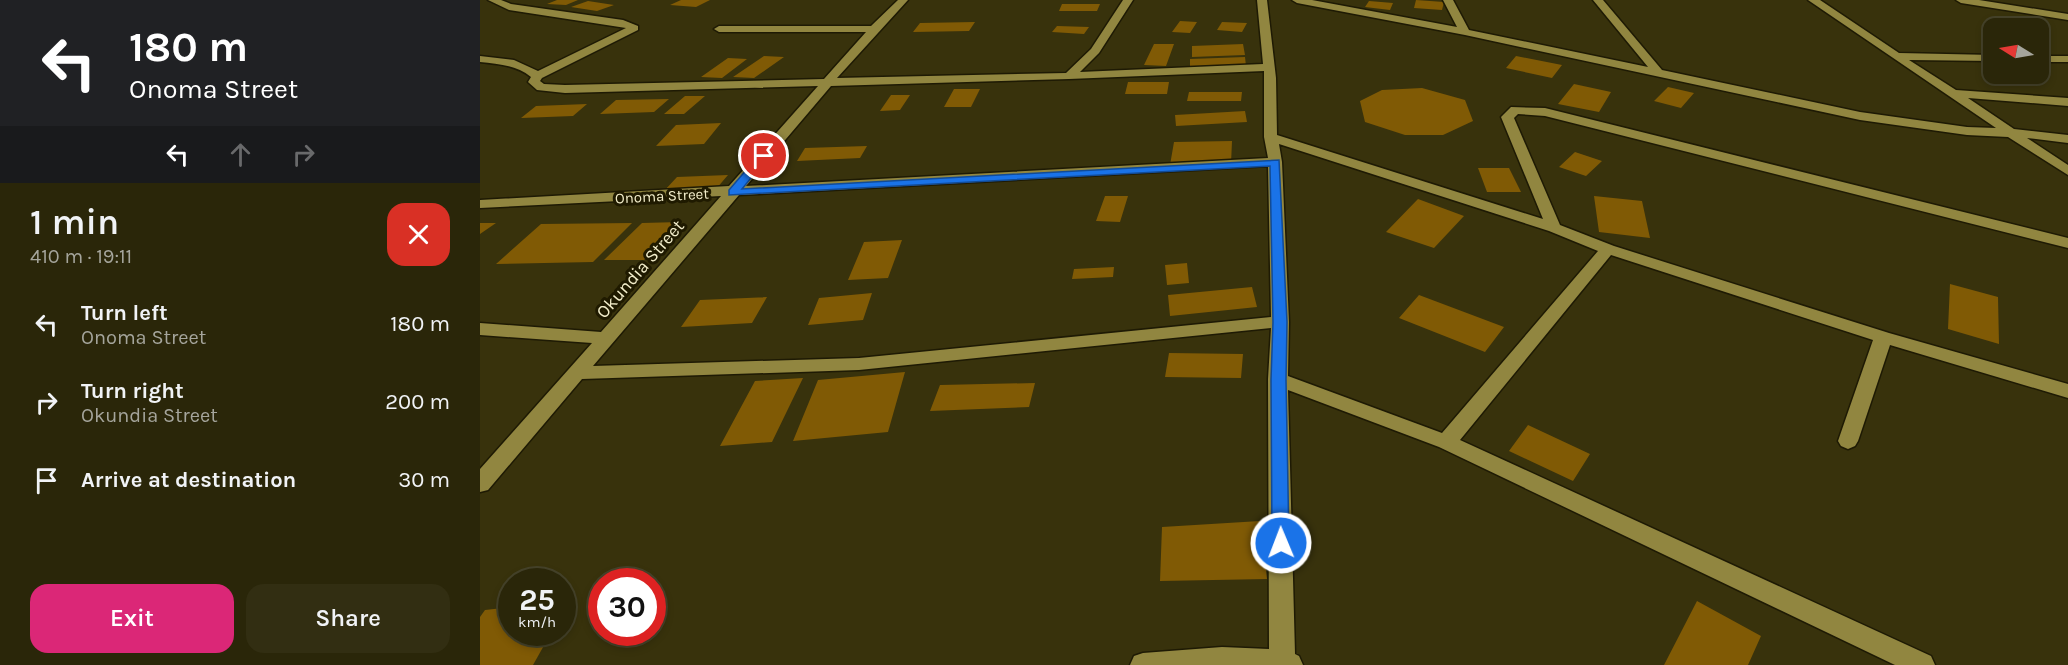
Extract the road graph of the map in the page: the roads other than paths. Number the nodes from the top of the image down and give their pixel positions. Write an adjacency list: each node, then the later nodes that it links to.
1 (493, 0): 21 (street)
2 (903, 0): 12 (street, Okundia Street)
3 (1128, 0): 22 (street)
4 (1262, 0): 19 (street)
5 (1298, 0): 13 (street)
6 (1448, 0): 13 (street)
7 (1598, 0): 20 (street)
8 (1813, 0): 14 (street)
9 (1961, 0): 10 (street)
10 (2068, 17)
11 (719, 29): 12 (street)
12 (874, 29): 23 (street, Okundia Street)
13 (1465, 32): 20 (street)
14 (1896, 56): 15 (street); 24 (street)
15 (1983, 58)
16 (480, 59): 21 (street)
17 (2049, 59): 18 (street)
18 (2068, 59)
19 (1268, 67): 22 (street); 27 (street)
20 (1659, 74): 26 (street)
21 (537, 76): 23 (street)
22 (1069, 76): 23 (street)
23 (827, 83): 31 (street, Okundia Street)
24 (1953, 94): 25 (street); 26 (street)
25 (2068, 102)
26 (2010, 133): 28 (street); 30 (street)
27 (1271, 137): 29 (street); 33 (street)
28 (2068, 139)
29 (1275, 162): 31 (street, Onoma Street); 36 (street)
30 (2068, 171)
31 (732, 192): 32 (street, Onoma Street); 39 (street, Okundia Street)
32 (480, 204)
33 (1554, 228): 34 (street); 35 (street)
34 (2068, 243)
35 (1608, 249): 38 (street); 44 (street)
36 (1280, 322): 40 (street); 41 (street)
37 (480, 329): 39 (street)
38 (1883, 337): 42 (street); 43 (street)
39 (607, 338): 40 (street, Okundia Street)
40 (576, 374): 45 (street, Okundia Street)
41 (1278, 380): 44 (street); 46 (street)
42 (2068, 391)
43 (1848, 441)
44 (1446, 442): 48 (street)
45 (480, 484)
46 (1286, 663): 47 (street)
47 (1143, 665)
48 (1922, 665)

